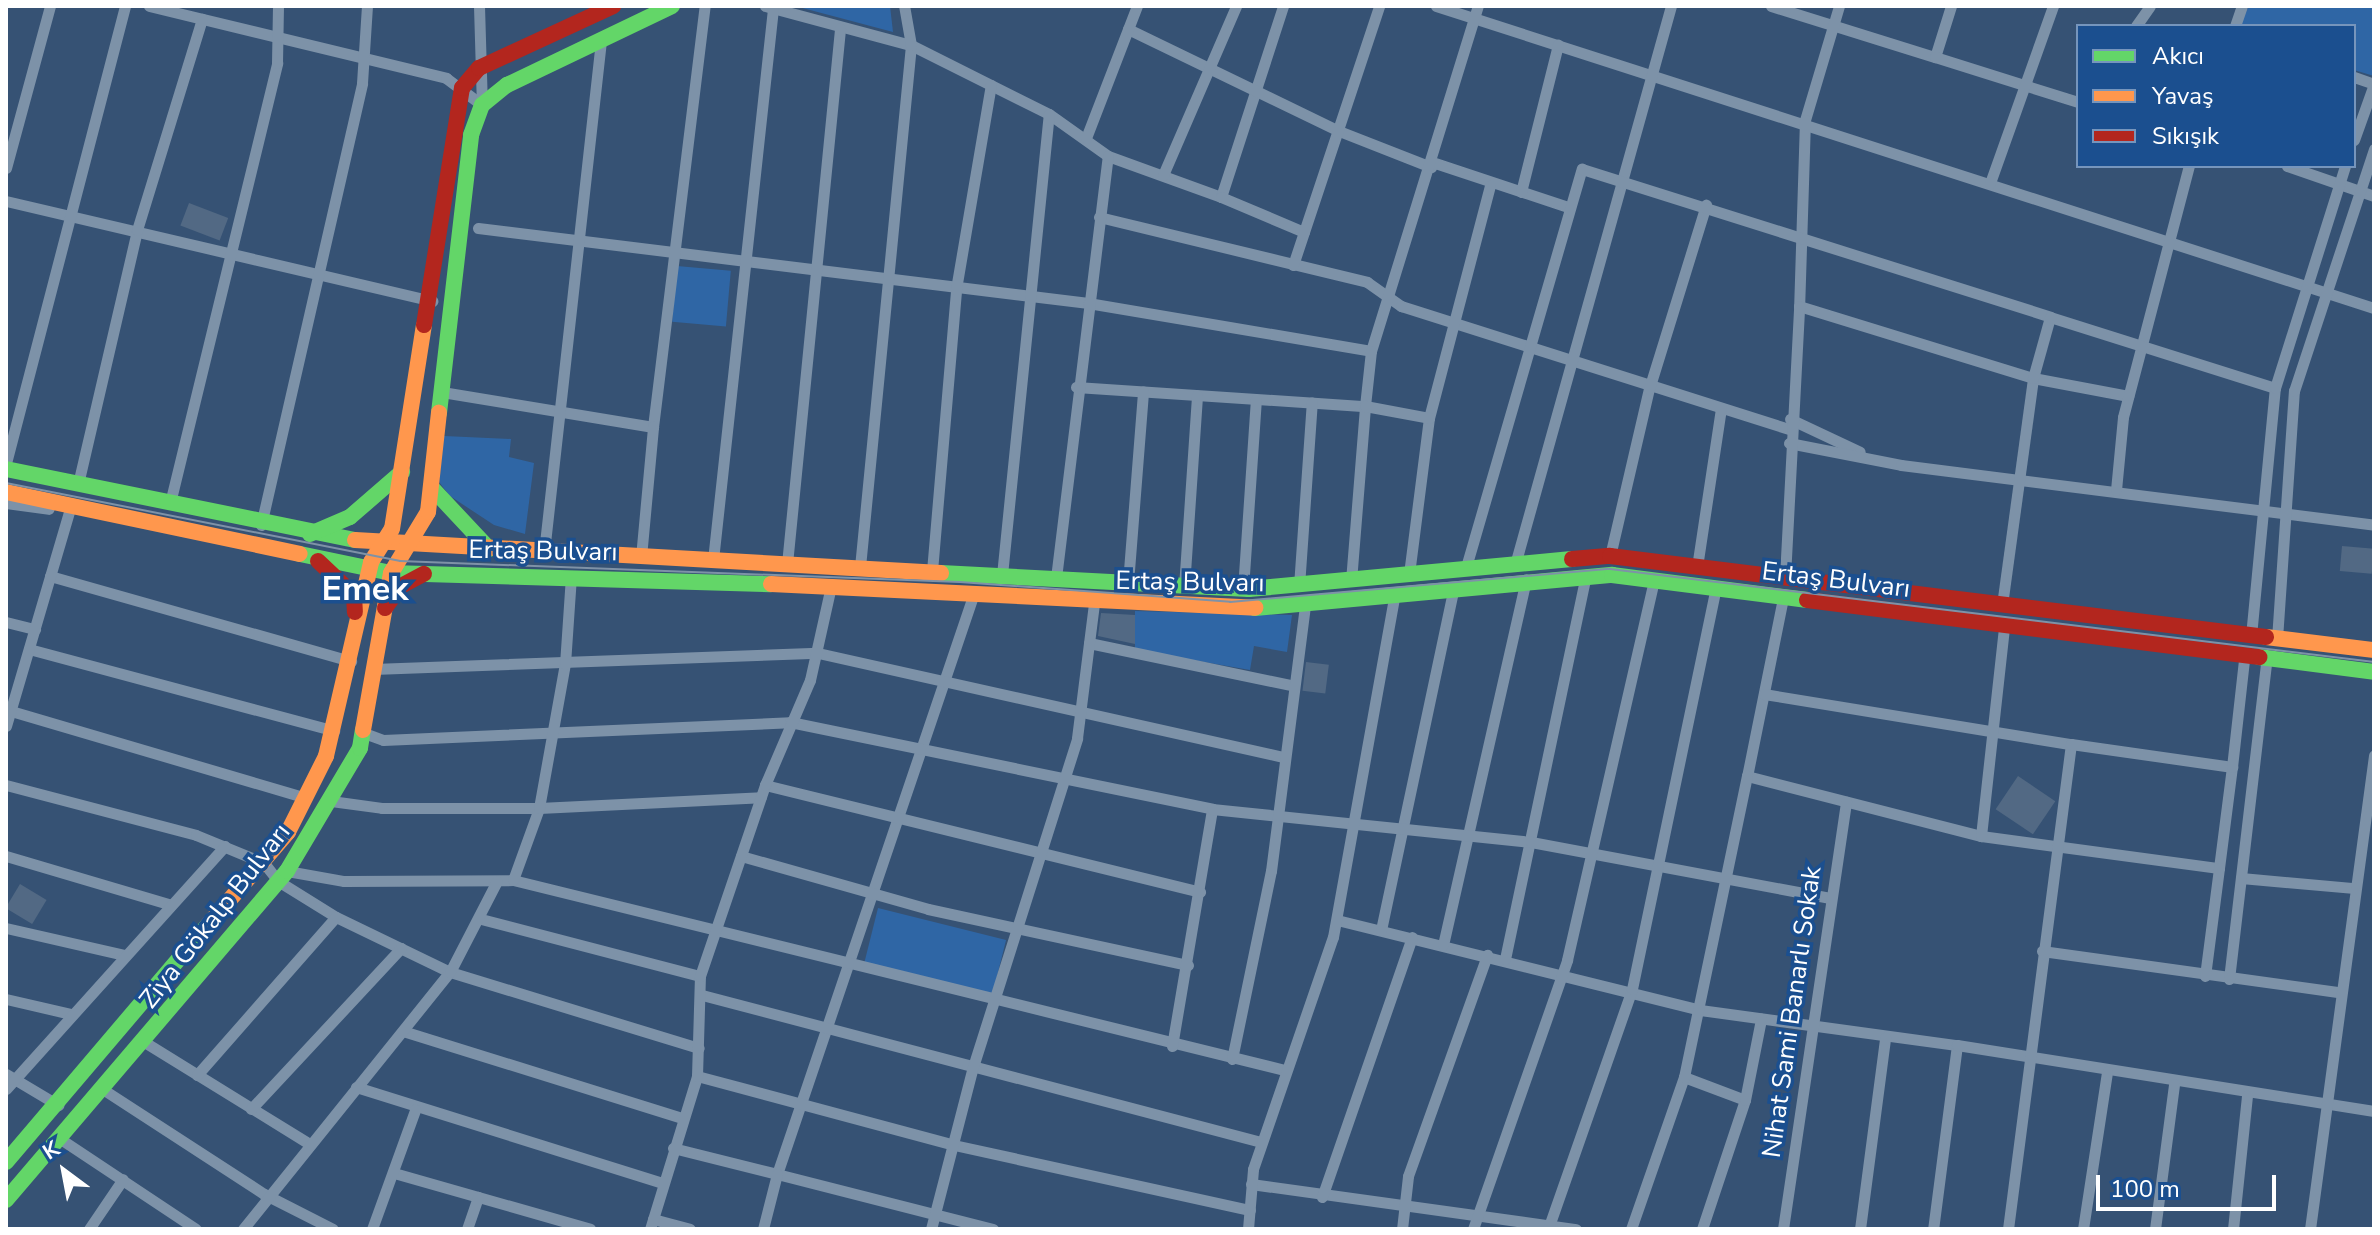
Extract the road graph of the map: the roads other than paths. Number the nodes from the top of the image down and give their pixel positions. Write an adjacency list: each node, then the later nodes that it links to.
1 (50, 6): 53 (street)
2 (125, 6): 69 (street)
3 (149, 6): 24 (street)
4 (278, 6): 29 (street)
5 (367, 6): 34 (street)
6 (479, 6): 35 (street)
7 (672, 6): 30 (main road)
8 (705, 6): 78 (street)
9 (904, 6): 31 (street)
10 (1137, 6): 28 (street)
11 (1236, 6): 36 (street)
12 (1283, 6): 42 (street)
13 (1379, 6): 47 (street)
14 (1436, 6): 23 (street)
15 (1671, 6): 37 (street)
16 (1771, 6): 25 (street)
17 (1839, 6): 25 (street)
18 (1951, 6): 33 (street)
19 (2053, 6): 40 (street)
20 (2150, 6): 26 (street)
21 (769, 7): 27 (street); 80 (street)
22 (602, 8): 35 (main road)
23 (1476, 12): 32 (street); 52 (street)
24 (202, 19): 29 (street); 72 (street)
25 (1834, 23): 33 (street); 46 (street)
26 (2137, 24)
27 (840, 29): 31 (street); 81 (street)
28 (1128, 29): 36 (street); 49 (street)
29 (273, 33): 34 (street); 77 (street)
30 (601, 41): 44 (main road); 76 (street)
31 (911, 45): 39 (street); 83 (street)
32 (1558, 45): 37 (street); 63 (street)
33 (1935, 57): 40 (street)
34 (363, 62): 41 (street); 82 (street)
35 (479, 68): 41 (main road); 44 (street)
36 (1210, 69): 42 (street); 57 (street)
37 (1651, 76): 46 (street); 58 (street)
38 (2374, 84): 48 (street)
39 (991, 85): 45 (street); 85 (street)
40 (2027, 87): 43 (street); 59 (street)
41 (462, 88): 44 (street); 89 (main road, Ziya Gökalp Bulvarı)
42 (1254, 91): 47 (street); 65 (street)
43 (2076, 101)
44 (482, 105): 103 (main road)
45 (1049, 114): 49 (street); 88 (street)
46 (1805, 120): 59 (street); 74 (street)
47 (1339, 131): 52 (street); 73 (street)
48 (2356, 134)
49 (1086, 138): 51 (street)
50 (2374, 149): 62 (street)
51 (1108, 156): 57 (street); 70 (street)
52 (1431, 165): 61 (street); 87 (street)
53 (6, 168)
54 (2188, 168): 75 (street)
55 (2293, 168): 60 (street)
56 (2344, 168): 60 (street)
57 (1163, 175): 65 (street)
58 (1623, 181): 67 (street); 68 (street); 98 (street)
59 (1990, 183): 75 (street)
60 (2339, 183): 62 (street); 84 (street)
61 (1490, 186): 63 (street); 94 (street)
62 (2358, 190): 64 (street); 86 (street)
63 (1521, 192): 68 (street)
64 (2374, 196)
65 (1221, 197): 73 (street)
66 (6, 201): 69 (street)
67 (1706, 205): 74 (street); 102 (street)
68 (1565, 206): 96 (street)
69 (74, 216): 72 (street); 117 (street)
70 (1099, 217): 79 (street); 90 (street)
71 (478, 228): 76 (street)
72 (137, 230): 77 (street); 121 (street)
73 (1304, 232): 79 (street)
74 (1802, 234): 91 (street); 93 (street)
75 (2169, 239): 84 (street); 95 (street)
76 (577, 241): 78 (street); 111 (street)
77 (232, 254): 82 (street); 126 (street)
78 (672, 255): 80 (street); 114 (street)
79 (1293, 265): 87 (street)
80 (745, 266): 81 (street); 139 (street)
81 (815, 273): 83 (street); 142 (street)
82 (318, 275): 89 (street); 130 (street)
83 (891, 282): 85 (street); 143 (street)
84 (2306, 288): 86 (street); 101 (street)
85 (956, 289): 88 (street); 147 (street)
86 (2325, 291): 92 (street); 129 (street)
87 (1385, 295): 94 (street); 97 (street)
88 (1033, 296): 90 (street); 152 (street)
89 (432, 301): 119 (main road, Ziya Gökalp Bulvarı)
90 (1088, 303): 97 (street); 100 (street)
91 (1799, 306): 99 (street); 113 (street)
92 (2374, 308)
93 (2050, 317): 95 (street); 99 (street)
94 (1458, 325): 96 (street); 112 (street)
95 (2140, 344): 101 (street); 106 (street)
96 (1526, 347): 98 (street); 144 (street)
97 (1371, 351): 109 (street)
98 (1570, 364): 102 (street); 141 (street)
99 (2033, 378): 106 (street); 120 (street)
100 (1076, 387): 104 (street); 156 (street)
101 (2275, 388): 127 (street)
102 (1649, 389): 110 (street); 137 (street)
103 (442, 392): 111 (street); 122 (main road)
104 (1143, 392): 105 (street); 160 (street)
105 (1197, 395): 107 (street); 163 (street)
106 (2128, 396): 123 (street)
107 (1256, 399): 108 (street); 166 (street)
108 (1312, 402): 109 (street); 162 (street)
109 (1365, 406): 112 (street); 159 (street)
110 (1721, 409): 113 (street); 145 (street)
111 (556, 412): 114 (street); 136 (street)
112 (1429, 418): 150 (street)
113 (1789, 424): 115 (street); 116 (street)
114 (653, 427): 138 (street)
115 (1789, 443): 116 (street); 155 (street)
116 (1868, 456): 120 (street)
117 (6, 463)
118 (6, 469): 121 (main road, Ertaş Bulvarı)
119 (403, 471): 132 (main road); 133 (main road, Ziya Gökalp Bulvarı)
120 (2018, 477): 123 (street); 171 (street)
121 (78, 484): 126 (main road, Ertaş Bulvarı)
122 (431, 487): 134 (main road); 135 (main road)
123 (2116, 490): 127 (street)
124 (6, 492): 128 (main road, Ertaş Bulvarı)
125 (6, 503): 128 (street)
126 (170, 503): 130 (main road, Ertaş Bulvarı)
127 (2260, 506): 129 (street); 178 (street)
128 (70, 509): 140 (main road, Ertaş Bulvarı); 154 (street)
129 (2283, 510): 131 (street); 179 (street)
130 (261, 525): 132 (main road, Ertaş Bulvarı)
131 (2374, 525)
132 (305, 535): 133 (main road, Ertaş Bulvarı)
133 (384, 543): 134 (main road, Ertaş Bulvarı); 146 (main road, Ziya Gökalp Bulvarı)
134 (413, 546): 135 (main road, Ertaş Bulvarı); 148 (main road)
135 (489, 549): 136 (main road, Ertaş Bulvarı)
136 (544, 552): 138 (main road, Ertaş Bulvarı)
137 (1610, 556): 141 (main road, Ertaş Bulvarı); 145 (main road, Ertaş Bulvarı)
138 (641, 557): 139 (main road, Ertaş Bulvarı)
139 (713, 560): 142 (main road, Ertaş Bulvarı)
140 (318, 561): 146 (main road, Ertaş Bulvarı); 173 (main road)
141 (1516, 561): 144 (main road, Ertaş Bulvarı)
142 (787, 564): 143 (main road, Ertaş Bulvarı)
143 (860, 567): 147 (main road, Ertaş Bulvarı)
144 (1466, 567): 150 (main road, Ertaş Bulvarı)
145 (1697, 567): 155 (main road, Ertaş Bulvarı)
146 (369, 570): 148 (main road, Ertaş Bulvarı); 173 (main road, Ziya Gökalp Bulvarı)
147 (932, 571): 152 (main road, Ertaş Bulvarı)
148 (391, 573): 149 (main road, Ertaş Bulvarı); 174 (main road, Ziya Gökalp Bulvarı)
149 (427, 573): 151 (main road, Ertaş Bulvarı); 174 (main road)
150 (1409, 574): 159 (main road, Ertaş Bulvarı)
151 (572, 575): 161 (main road, Ertaş Bulvarı); 187 (street)
152 (1002, 575): 156 (main road, Ertaş Bulvarı)
153 (1586, 575): 157 (main road, Ertaş Bulvarı); 158 (main road, Ertaş Bulvarı); 222 (street)
154 (50, 576): 177 (street); 185 (street)
155 (1785, 577): 171 (main road, Ertaş Bulvarı)
156 (1056, 578): 160 (main road, Ertaş Bulvarı)
157 (1526, 579): 164 (main road, Ertaş Bulvarı); 221 (street)
158 (1654, 579): 165 (main road, Ertaş Bulvarı); 225 (street)
159 (1351, 581): 162 (main road, Ertaş Bulvarı)
160 (1128, 583): 163 (main road, Ertaş Bulvarı)
161 (831, 586): 167 (main road, Ertaş Bulvarı); 183 (street)
162 (1299, 586): 166 (main road, Ertaş Bulvarı)
163 (1184, 587): 166 (main road, Ertaş Bulvarı)
164 (1454, 588): 168 (main road, Ertaş Bulvarı); 219 (street)
165 (1716, 588): 169 (main road, Ertaş Bulvarı); 229 (street)
166 (1243, 589)
167 (973, 596): 170 (main road, Ertaş Bulvarı); 190 (street)
168 (1394, 597): 172 (main road, Ertaş Bulvarı); 218 (street)
169 (1783, 598): 176 (main road, Ertaş Bulvarı); 192 (street)
170 (1094, 604): 172 (main road, Ertaş Bulvarı); 180 (street)
171 (2002, 605): 178 (main road, Ertaş Bulvarı)
172 (1305, 607): 191 (street)
173 (356, 619): 185 (main road, Ziya Gökalp Bulvarı)
174 (378, 619): 188 (main road, Ziya Gökalp Bulvarı)
175 (6, 622): 177 (street)
176 (2004, 626): 184 (main road, Ertaş Bulvarı); 198 (street)
177 (35, 629): 181 (street)
178 (2251, 636): 179 (main road, Ertaş Bulvarı)
179 (2277, 639): 182 (main road, Ertaş Bulvarı)
180 (1089, 643): 191 (street); 193 (street)
181 (29, 649): 194 (street); 197 (street)
182 (2374, 650)
183 (818, 653): 187 (street); 190 (street); 195 (street)
184 (2244, 660): 186 (main road, Ertaş Bulvarı); 205 (street)
185 (351, 661): 197 (main road, Ziya Gökalp Bulvarı)
186 (2266, 663): 189 (main road, Ertaş Bulvarı); 234 (street)
187 (565, 664): 188 (street); 200 (street)
188 (373, 669): 199 (main road, Ziya Gökalp Bulvarı)
189 (2374, 672)
190 (946, 676): 193 (street); 202 (street)
191 (1294, 686): 204 (street)
192 (1764, 694): 198 (street); 206 (street)
193 (1081, 708): 204 (street); 207 (street)
194 (11, 711): 196 (street); 210 (street)
195 (790, 722): 200 (street); 202 (street); 209 (street)
196 (6, 726)
197 (334, 731): 210 (main road, Ziya Gökalp Bulvarı)
198 (1987, 732): 201 (street); 220 (street)
199 (364, 733): 200 (street); 212 (main road, Ziya Gökalp Bulvarı)
200 (552, 735): 214 (street)
201 (2071, 744): 205 (street); 223 (street)
202 (922, 749): 207 (street); 217 (street)
203 (2374, 755): 211 (street)
204 (1284, 757): 216 (street)
205 (2232, 767): 231 (street)
206 (1747, 776): 213 (street); 232 (street)
207 (1065, 780): 215 (street); 226 (street)
208 (6, 785): 224 (street)
209 (763, 791): 214 (street); 217 (street); 228 (street)
210 (306, 798): 230 (main road, Ziya Gökalp Bulvarı)
211 (2371, 799): 237 (street)
212 (331, 801): 214 (street); 233 (main road, Ziya Gökalp Bulvarı)
213 (1846, 802): 220 (street); 240 (street, Nihat Sami Banarlı Sokak)
214 (539, 808): 235 (street)
215 (1212, 809): 216 (street); 238 (street)
216 (1278, 817): 218 (street); 279 (street)
217 (898, 820): 226 (street); 239 (street)
218 (1356, 826): 219 (street); 244 (street)
219 (1401, 832): 221 (street); 247 (street)
220 (1981, 836): 223 (street)
221 (1464, 839): 222 (street); 250 (street)
222 (1531, 842): 225 (street); 255 (street)
223 (2056, 843): 231 (street); 252 (street)
224 (225, 846): 230 (street); 241 (street)
225 (1591, 852): 229 (street); 259 (street)
226 (1043, 854): 238 (street); 245 (street)
227 (6, 856): 241 (street)
228 (741, 856): 239 (street); 248 (street)
229 (1659, 861): 232 (street); 263 (street)
230 (264, 863): 233 (street); 294 (main road, Ziya Gökalp Bulvarı)
231 (2219, 868): 261 (street)
232 (1728, 875): 240 (street); 268 (street)
233 (282, 876): 236 (street); 242 (street); 275 (main road, Ziya Gökalp Bulvarı)
234 (2241, 878): 237 (street); 262 (street)
235 (513, 880): 236 (street); 248 (street)
236 (497, 881): 243 (street)
237 (2352, 888): 264 (street)
238 (1200, 892): 257 (street)
239 (874, 893): 245 (street); 256 (street)
240 (1829, 898): 271 (street, Nihat Sami Banarlı Sokak)
241 (171, 905): 253 (street)
242 (336, 917): 251 (street); 284 (street)
243 (481, 919): 258 (street); 260 (street)
244 (1337, 920): 247 (street); 282 (street)
245 (1019, 926): 257 (street); 267 (street)
246 (6, 928): 253 (street)
247 (1381, 930): 249 (street)
248 (713, 934): 256 (street); 260 (street)
249 (1412, 937): 250 (street); 314 (street)
250 (1443, 945): 254 (street)
251 (401, 948): 258 (street); 297 (street)
252 (2042, 951): 261 (street); 280 (street)
253 (125, 955): 269 (street)
254 (1487, 955): 255 (street); 317 (street)
255 (1505, 959): 259 (street)
256 (851, 964): 267 (street); 273 (street)
257 (1188, 965): 277 (street)
258 (450, 972): 272 (street); 278 (street)
259 (1563, 973): 263 (street); 321 (street)
260 (700, 976): 265 (street)
261 (2205, 976): 262 (street)
262 (2229, 979): 264 (street)
263 (1632, 989): 268 (street); 323 (street)
264 (2339, 992): 296 (street)
265 (702, 995): 273 (street); 278 (street)
266 (6, 999): 269 (street)
267 (995, 1002): 277 (street); 281 (street)
268 (1700, 1010): 270 (street); 287 (street)
269 (71, 1014): 285 (street)
270 (1761, 1019): 271 (street); 293 (street)
271 (1809, 1030): 274 (street); 340 (street, Nihat Sami Banarlı Sokak)
272 (406, 1032): 289 (street); 300 (street)
273 (829, 1033): 281 (street); 295 (street)
274 (1885, 1038): 276 (street); 341 (street)
275 (146, 1043): 284 (street); 291 (main road, Ziya Gökalp Bulvarı)
276 (1957, 1045): 280 (street); 342 (street)
277 (1172, 1046): 279 (street)
278 (699, 1048): 286 (street)
279 (1232, 1059): 282 (street)
280 (2030, 1059): 283 (street); 343 (street)
281 (972, 1070): 303 (street); 304 (street)
282 (1285, 1070): 303 (street)
283 (2107, 1072): 288 (street); 344 (street)
284 (197, 1075): 297 (street)
285 (11, 1076): 290 (street); 294 (street)
286 (697, 1076): 295 (street); 300 (street)
287 (1684, 1077): 293 (street); 338 (street)
288 (2174, 1084): 292 (street); 345 (street)
289 (356, 1087): 298 (street); 302 (street)
290 (6, 1089)
291 (104, 1090): 301 (main road, Ziya Gökalp Bulvarı); 312 (street)
292 (2247, 1096): 296 (street); 346 (street)
293 (1745, 1100): 339 (street)
294 (58, 1105): 306 (main road, Ziya Gökalp Bulvarı)
295 (802, 1106): 304 (street); 308 (street)
296 (2321, 1108): 299 (street); 347 (street)
297 (251, 1109): 302 (street)
298 (415, 1110): 307 (street); 310 (street)
299 (2374, 1111)
300 (682, 1118): 305 (street)
301 (59, 1138): 309 (street); 315 (main road, Ziya Gökalp Bulvarı)
302 (306, 1142): 312 (street)
303 (1261, 1142): 311 (street)
304 (954, 1145): 316 (street); 318 (street)
305 (673, 1148): 308 (street); 310 (street)
306 (6, 1162)
307 (394, 1173): 313 (street); 328 (street)
308 (777, 1174): 318 (street); 332 (street)
309 (123, 1179): 322 (street); 324 (street)
310 (663, 1183): 320 (street)
311 (1251, 1184): 314 (street); 316 (street)
312 (264, 1194): 319 (street); 326 (street)
313 (478, 1197): 329 (street); 330 (street)
314 (1322, 1197): 317 (street)
315 (6, 1200)
316 (1250, 1210): 335 (street)
317 (1405, 1210): 321 (street); 336 (street)
318 (935, 1214): 333 (street); 334 (street)
319 (312, 1224): 327 (street)
320 (651, 1224): 331 (street)
321 (1474, 1224): 323 (street)
322 (181, 1226): 325 (street)
323 (1549, 1227): 337 (street)
324 (89, 1229)
325 (196, 1229)
326 (243, 1229)
327 (333, 1229)
328 (372, 1229)
329 (467, 1229)
330 (590, 1229)
331 (690, 1229)
332 (763, 1229)
333 (931, 1229)
334 (993, 1229)
335 (1248, 1229)
336 (1402, 1229)
337 (1576, 1229)
338 (1631, 1229)
339 (1702, 1229)
340 (1783, 1229)
341 (1860, 1229)
342 (1933, 1229)
343 (2008, 1229)
344 (2083, 1229)
345 (2155, 1229)
346 (2233, 1229)
347 (2310, 1229)

